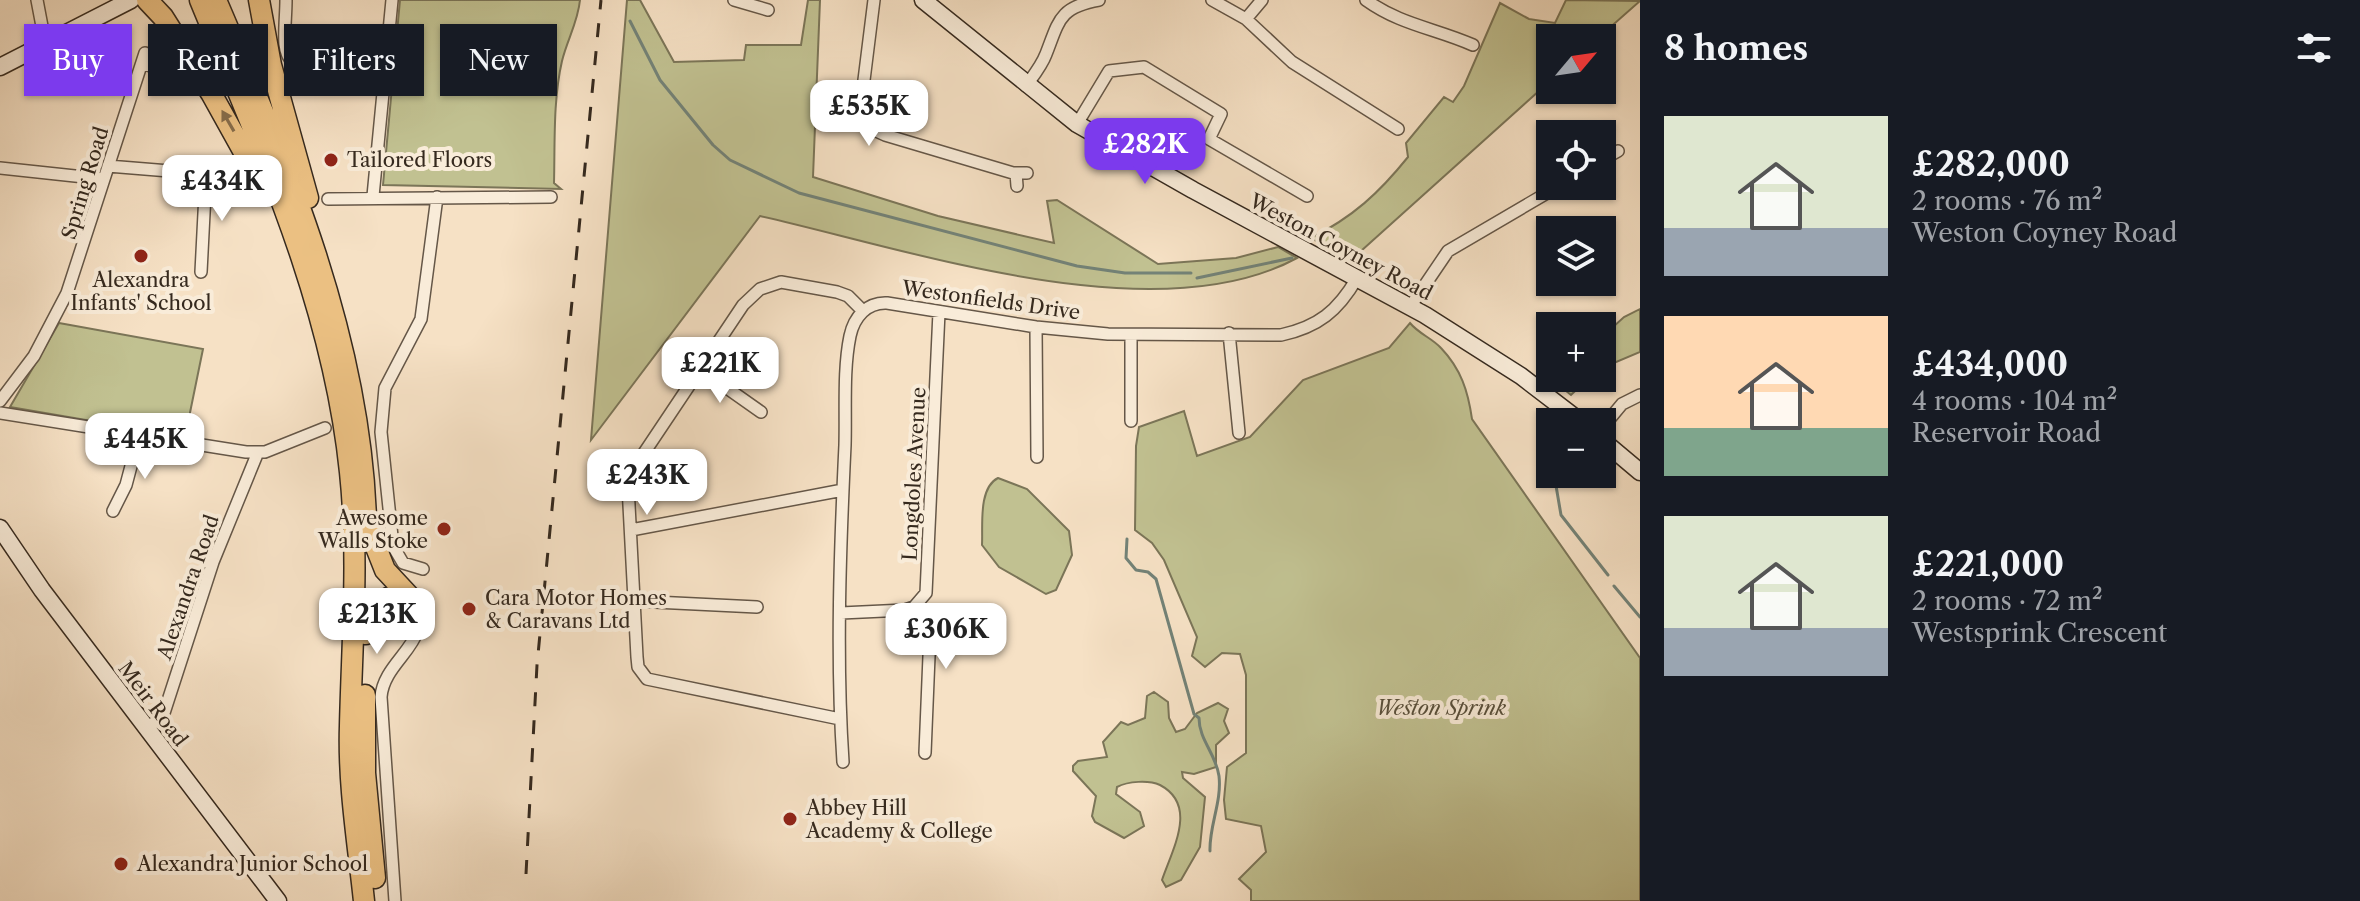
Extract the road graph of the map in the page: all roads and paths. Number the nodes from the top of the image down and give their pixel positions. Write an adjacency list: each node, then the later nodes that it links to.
1 (37, 0): 19 (street)
2 (131, 0): 16 (street)
3 (147, 0): 43 (highway, one-way to 3)
4 (200, 0): 43 (highway)
5 (216, 0): 50 (highway)
6 (259, 0): 50 (highway)
7 (286, 0): 21 (street)
8 (392, 0): 22 (street)
9 (734, 0): 17 (street)
10 (874, 0): 33 (street)
11 (923, 0): 27 (street, Weston Coyney Road)
12 (1097, 0): 27 (street)
13 (1212, 0): 18 (street)
14 (1262, 0): 18 (street)
15 (1366, 0): 23 (street)
16 (107, 7): 20 (street)
17 (768, 10)
18 (1246, 19): 30 (street)
19 (42, 24)
20 (77, 24)
21 (285, 24)
22 (389, 24)
23 (1473, 45)
24 (24, 53): 26 (street)
25 (148, 61): 31 (street, Spring Road)
26 (1, 65)
27 (1026, 86): 29 (street, Weston Coyney Road)
28 (382, 96): 35 (street)
29 (1077, 124): 36 (street); 42 (street, Weston Coyney Road)
30 (1398, 129)
31 (108, 166): 34 (street, Spring Road); 41 (street)
32 (0, 168): 34 (street)
33 (1020, 177)
34 (103, 179): 53 (street, Spring Road)
35 (373, 196): 37 (street); 39 (street)
36 (1307, 196)
37 (437, 197): 38 (street); 71 (street)
38 (551, 197)
39 (328, 199)
40 (1536, 199): 44 (street)
41 (201, 272)
42 (1357, 278): 44 (street, Weston Coyney Road); 48 (street, Westonfields Drive)
43 (312, 292): 83 (highway)
44 (1410, 307): 54 (street, Weston Coyney Road)
45 (862, 310): 46 (street, Westonfields Drive); 51 (street); 66 (street)
46 (939, 312): 47 (street, Westonfields Drive); 75 (street, Longdoles Avenue)
47 (1036, 327): 49 (street, Westonfields Drive); 62 (street)
48 (1229, 333): 49 (street, Westonfields Drive); 60 (street)
49 (1131, 335): 58 (street)
50 (344, 357): 68 (highway)
51 (696, 370): 56 (street); 70 (street)
52 (1640, 395): 55 (street)
53 (0, 401)
54 (1563, 408)
55 (1616, 411)
56 (761, 412)
57 (0, 413): 61 (street)
58 (1131, 421)
59 (325, 428): 63 (street)
60 (1239, 433)
61 (139, 436): 63 (street); 67 (street)
62 (1040, 449)
63 (258, 452): 79 (street, Alexandra Road)
64 (1616, 452): 65 (street)
65 (1640, 472)
66 (843, 490): 70 (street); 76 (street)
67 (113, 503)
68 (366, 522): 72 (highway); 77 (highway)
69 (0, 528): 79 (street, Meir Road)
70 (631, 530): 73 (street)
71 (423, 569)
72 (412, 599): 77 (highway); 85 (street)
73 (634, 601): 74 (street); 78 (street)
74 (757, 607)
75 (914, 607): 76 (street); 80 (street)
76 (841, 613): 78 (street)
77 (366, 634): 84 (highway)
78 (840, 719): 81 (street)
79 (147, 728): 82 (street, Meir Road)
80 (929, 749)
81 (843, 762)
82 (278, 901)
83 (364, 901)
84 (377, 901)
85 (395, 901)

